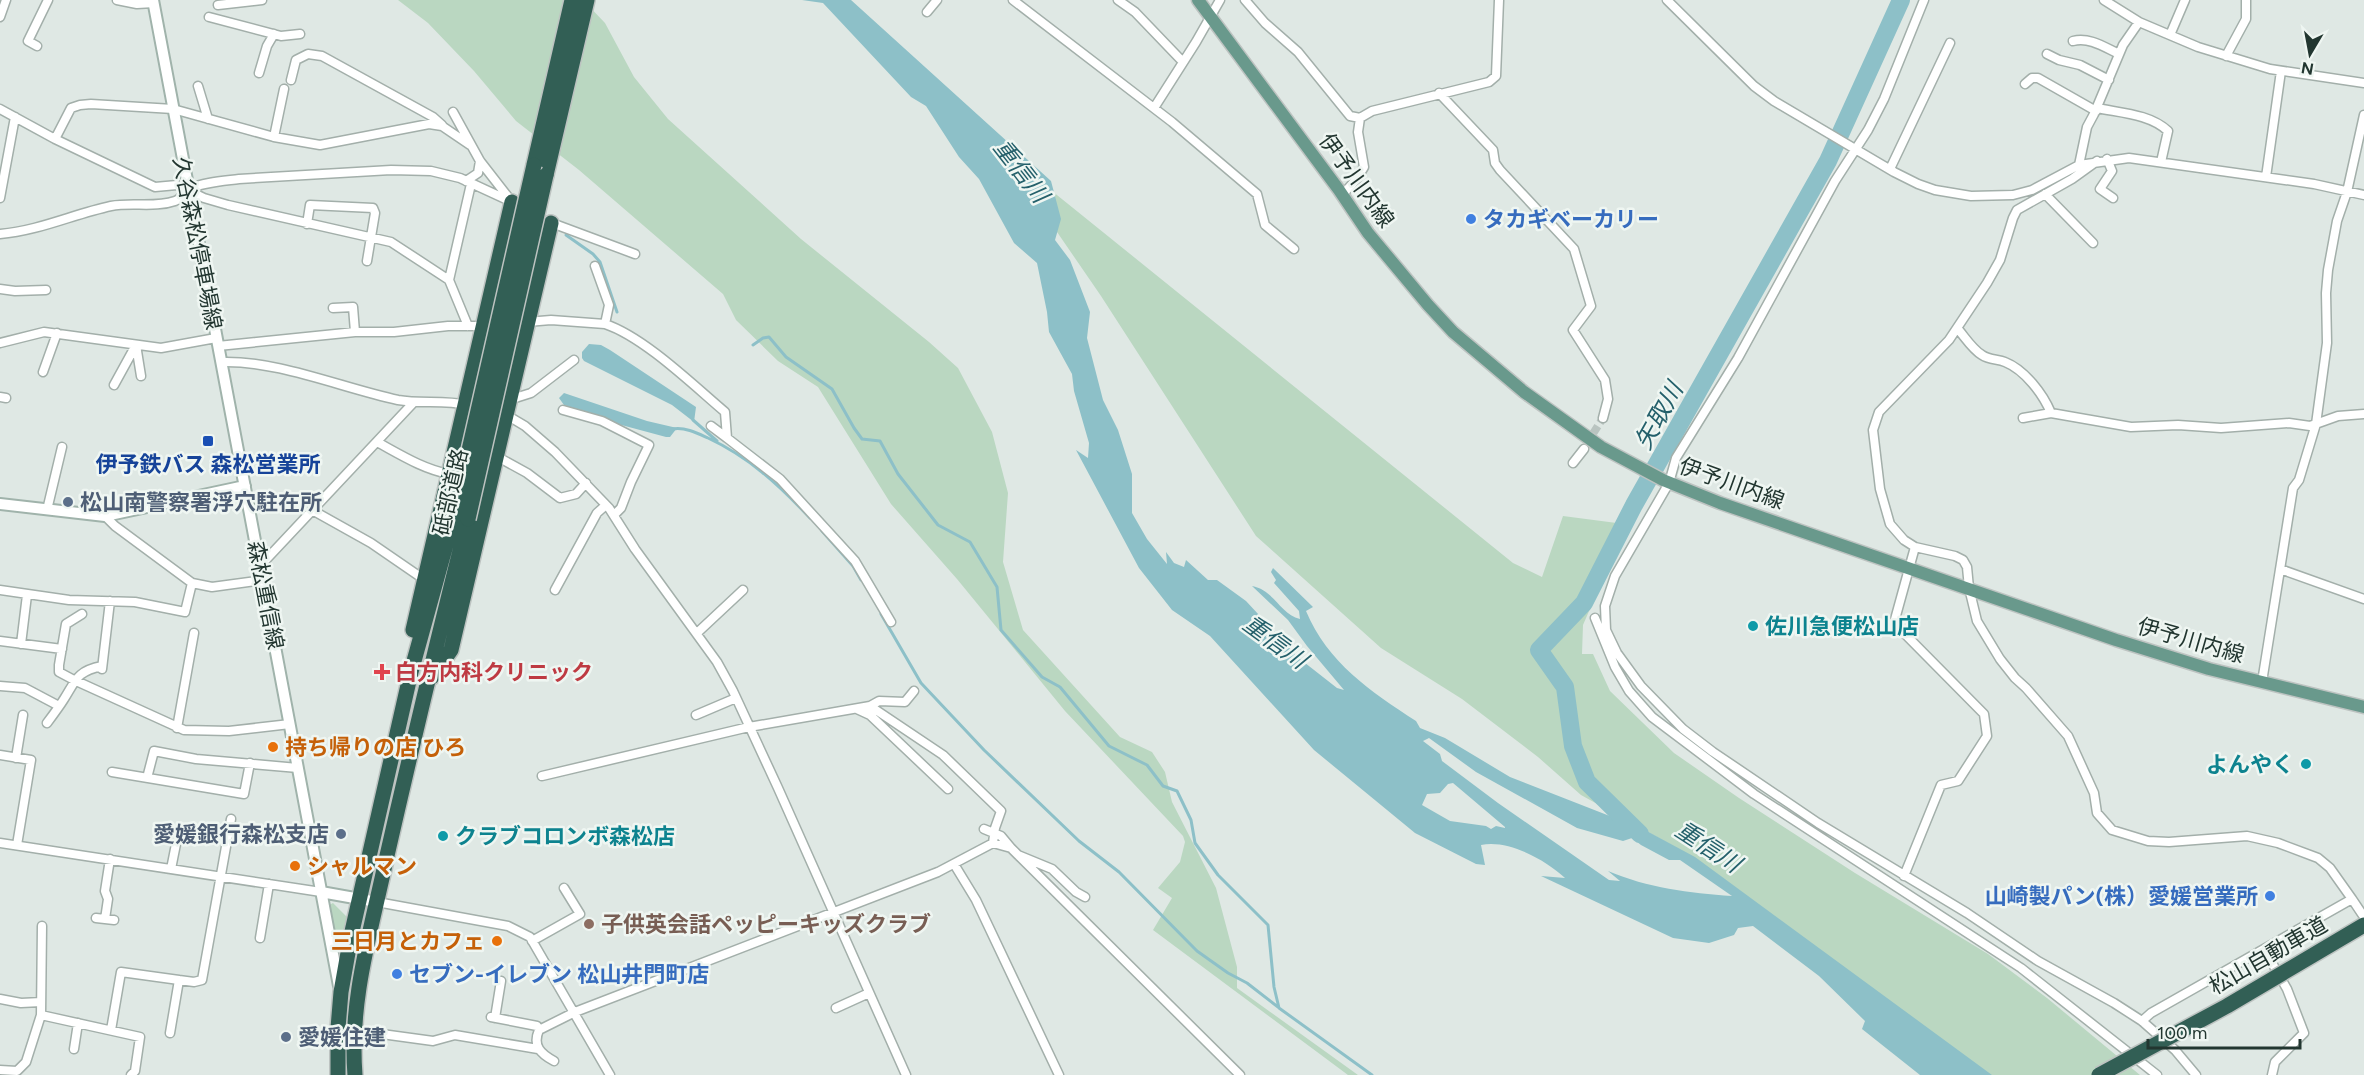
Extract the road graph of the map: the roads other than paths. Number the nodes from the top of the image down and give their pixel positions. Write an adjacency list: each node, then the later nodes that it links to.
1 (6, 0): 22 (street)
2 (48, 0): 31 (street)
3 (117, 0): 19 (street)
4 (262, 0): 20 (street)
5 (572, 0): 128 (highway, 砥部道路, bridge)
6 (587, 0): 128 (highway, 砥部道路, bridge)
7 (937, 0): 21 (street)
8 (1013, 0): 45 (street)
9 (1118, 0): 35 (street)
10 (1198, 0): 24 (main road, 伊予川内線)
11 (1220, 0): 24 (street)
12 (1245, 0): 52 (street)
13 (1499, 0): 44 (street)
14 (1667, 0): 58 (street)
15 (1924, 0): 58 (street)
16 (2104, 0): 25 (street)
17 (2185, 0): 28 (street)
18 (2246, 0): 34 (street)
19 (154, 2): 47 (main road, 久谷森松停車場線)
20 (218, 5)
21 (927, 12)
22 (0, 17)
23 (209, 17): 26 (street)
24 (1211, 17): 35 (street); 70 (main road, 伊予川内線)
25 (2139, 22): 28 (street); 33 (street)
26 (274, 34): 27 (street); 37 (street)
27 (300, 34)
28 (2169, 35): 34 (street)
29 (2073, 41): 33 (street)
30 (1950, 43): 64 (street)
31 (37, 46)
32 (2047, 54): 39 (street)
33 (2119, 54): 39 (street)
34 (2226, 56): 36 (street)
35 (1184, 62): 45 (street)
36 (2281, 71): 40 (street); 65 (street)
37 (259, 73)
38 (291, 80): 54 (street)
39 (2109, 80): 48 (street)
40 (2364, 83)
41 (2025, 84): 48 (street)
42 (198, 86): 53 (street)
43 (284, 88): 55 (street)
44 (1439, 93): 52 (street); 108 (street)
45 (1154, 108): 80 (street)
46 (0, 109): 51 (street)
47 (173, 109): 53 (street); 56 (street); 67 (main road, 久谷森松停車場線)
48 (2096, 110): 62 (street); 63 (street)
49 (453, 112): 57 (street)
50 (2364, 115): 68 (street)
51 (15, 117): 56 (street); 72 (street)
52 (1360, 118): 70 (street)
53 (208, 119): 55 (street)
54 (442, 126): 55 (street); 57 (street)
55 (274, 137)
56 (55, 139): 67 (street)
57 (470, 145): 60 (street)
58 (1855, 149): 64 (street); 119 (street)
59 (2107, 159): 61 (street); 62 (street); 73 (street)
60 (480, 161): 66 (street); 74 (street)
61 (2097, 161): 63 (street); 69 (street)
62 (2161, 162): 65 (street)
63 (2079, 165): 64 (street)
64 (1890, 170)
65 (2266, 177): 68 (street)
66 (469, 183): 67 (street); 74 (street); 84 (street)
67 (188, 190): 76 (street); 77 (street); 94 (main road, 久谷森松停車場線)
68 (2347, 192): 71 (street); 110 (street)
69 (2045, 194): 79 (street); 91 (street)
70 (1342, 195): 119 (main road, 伊予川内線)
71 (2364, 195)
72 (0, 198)
73 (2113, 198)
74 (512, 202): 75 (street); 90 (highway)
75 (551, 223): 81 (street); 88 (highway)
76 (307, 224): 78 (street); 78 (street)
77 (0, 234)
78 (372, 237): 82 (street); 84 (street)
79 (2092, 243)
80 (1294, 249)
81 (635, 254)
82 (367, 261)
83 (595, 266): 89 (street)
84 (449, 280): 90 (street)
85 (0, 289): 86 (street)
86 (46, 290)
87 (333, 308): 93 (street)
88 (526, 322): 89 (street); 90 (street); 104 (highway)
89 (605, 324): 112 (street)
90 (476, 327): 93 (street); 103 (highway)
91 (1957, 328): 106 (street); 129 (street)
92 (57, 333): 95 (street); 96 (street); 99 (street)
93 (355, 333): 94 (street)
94 (217, 342): 96 (street); 98 (main road, 久谷森松停車場線)
95 (0, 343)
96 (136, 345): 100 (street); 101 (street)
97 (574, 360): 104 (street)
98 (221, 362): 102 (street); 121 (main road, 久谷森松停車場線)
99 (43, 372)
100 (141, 376)
101 (114, 385)
102 (414, 402): 103 (street); 113 (street)
103 (466, 404): 104 (street); 118 (highway)
104 (507, 407): 116 (highway); 120 (street)
105 (564, 410): 127 (street)
106 (2051, 413): 109 (street); 110 (street)
107 (2364, 414): 110 (street)
108 (1603, 418)
109 (2023, 418)
110 (2316, 424): 132 (street)
111 (711, 426): 112 (street)
112 (727, 438): 145 (street)
113 (377, 442): 118 (street); 125 (street)
114 (62, 447): 124 (street)
115 (1584, 449): 117 (street)
116 (496, 456): 120 (street); 154 (highway)
117 (1573, 463)
118 (449, 474): 133 (highway)
119 (1666, 482): 131 (main road, 伊予川内線); 144 (street)
120 (586, 483): 123 (street)
121 (244, 486): 126 (main road); 130 (main road, 森松重信線)
122 (0, 504): 124 (main road)
123 (606, 505): 127 (street); 138 (street)
124 (47, 510): 126 (main road)
125 (312, 510): 130 (street); 133 (street)
126 (105, 516): 135 (street)
127 (614, 516): 147 (street)
128 (461, 518): 151 (highway, 砥部道路); 154 (highway, 砥部道路)
129 (1916, 547): 131 (street); 136 (street)
130 (260, 566): 134 (main road, 森松重信線)
131 (1910, 567): 136 (main road, 伊予川内線); 187 (street)
132 (2280, 569): 141 (street); 153 (street)
133 (425, 577): 151 (highway)
134 (263, 580): 135 (street); 165 (main road, 森松重信線)
135 (192, 583): 143 (street)
136 (1969, 588): 153 (main road, 伊予川内線); 194 (street)
137 (0, 590): 140 (street)
138 (555, 590)
139 (743, 590): 147 (street)
140 (27, 595): 142 (street); 149 (street)
141 (2364, 599)
142 (84, 600): 143 (street); 150 (street)
143 (110, 601): 152 (street)
144 (1605, 606): 187 (street); 233 (street)
145 (891, 622)
146 (194, 633): 167 (street)
147 (697, 633): 157 (street)
148 (0, 642): 149 (street)
149 (21, 644): 150 (street)
150 (62, 649): 152 (street)
151 (411, 672): 193 (highway, 砥部道路)
152 (74, 680): 158 (street); 167 (street)
153 (2262, 682): 160 (main road, 伊予川内線)
154 (426, 685): 195 (highway, 砥部道路)
155 (4, 689): 158 (street)
156 (914, 691): 159 (street)
157 (736, 698): 163 (street); 166 (street)
158 (59, 706): 164 (street)
159 (870, 706): 161 (street); 178 (street)
160 (2364, 706)
161 (856, 709): 166 (street); 175 (street)
162 (23, 715): 169 (street)
163 (696, 715)
164 (47, 723)
165 (290, 724): 167 (street); 171 (main road, 森松重信線)
166 (749, 727): 173 (street); 196 (street)
167 (177, 728)
168 (0, 755): 169 (street)
169 (16, 758): 182 (street)
170 (250, 763): 171 (street); 174 (street); 174 (street)
171 (298, 768): 191 (main road, 森松重信線)
172 (112, 772): 174 (street)
173 (542, 776)
174 (147, 777)
175 (948, 789)
176 (231, 819): 188 (street)
177 (984, 829): 178 (street)
178 (994, 833): 180 (street); 183 (street)
179 (0, 843): 182 (street)
180 (993, 843): 183 (street); 185 (street)
181 (176, 844): 186 (street)
182 (16, 845): 184 (street)
183 (1014, 852): 192 (street); 231 (street)
184 (110, 859): 186 (street); 198 (street)
185 (954, 864): 196 (street); 230 (street)
186 (171, 869): 188 (street)
187 (1904, 876): 213 (street)
188 (219, 877): 189 (street); 204 (street)
189 (269, 884): 191 (street); 201 (street)
190 (564, 888): 202 (street)
191 (321, 892): 193 (main road); 206 (main road, 森松重信線)
192 (1085, 897)
193 (359, 899): 195 (main road); 206 (highway, 砥部道路)
194 (2352, 899): 197 (street); 203 (street)
195 (377, 902): 202 (street); 216 (highway, 砥部道路)
196 (834, 913): 207 (street); 211 (street)
197 (2364, 917)
198 (105, 919)
199 (2364, 925): 232 (highway, 松山自動車道, bridge)
200 (42, 926): 209 (street)
201 (260, 938)
202 (532, 941): 211 (street)
203 (2264, 949): 213 (street); 235 (street)
204 (179, 980): 217 (street); 219 (street)
205 (501, 981): 218 (street)
206 (341, 992): 215 (highway, 砥部道路)
207 (869, 993): 210 (street); 229 (street)
208 (0, 999): 209 (street)
209 (41, 1002): 212 (street)
210 (836, 1008)
211 (575, 1012): 218 (street); 228 (street)
212 (41, 1015): 214 (street); 224 (street)
213 (2142, 1021): 234 (street)
214 (78, 1023): 217 (street); 220 (street)
215 (338, 1028): 216 (street); 226 (highway, 砥部道路)
216 (355, 1029): 221 (street); 227 (highway, 砥部道路)
217 (111, 1030): 225 (street)
218 (539, 1030): 221 (street)
219 (170, 1033)
220 (74, 1049)
221 (538, 1049): 222 (street)
222 (554, 1061)
223 (0, 1070): 224 (street)
224 (17, 1073)
225 (131, 1075)
226 (338, 1075)
227 (355, 1075)
228 (610, 1075)
229 (906, 1075)
230 (1059, 1075)
231 (1240, 1075)
232 (2099, 1075)
233 (2157, 1075)
234 (2196, 1075)
235 (2272, 1075)

